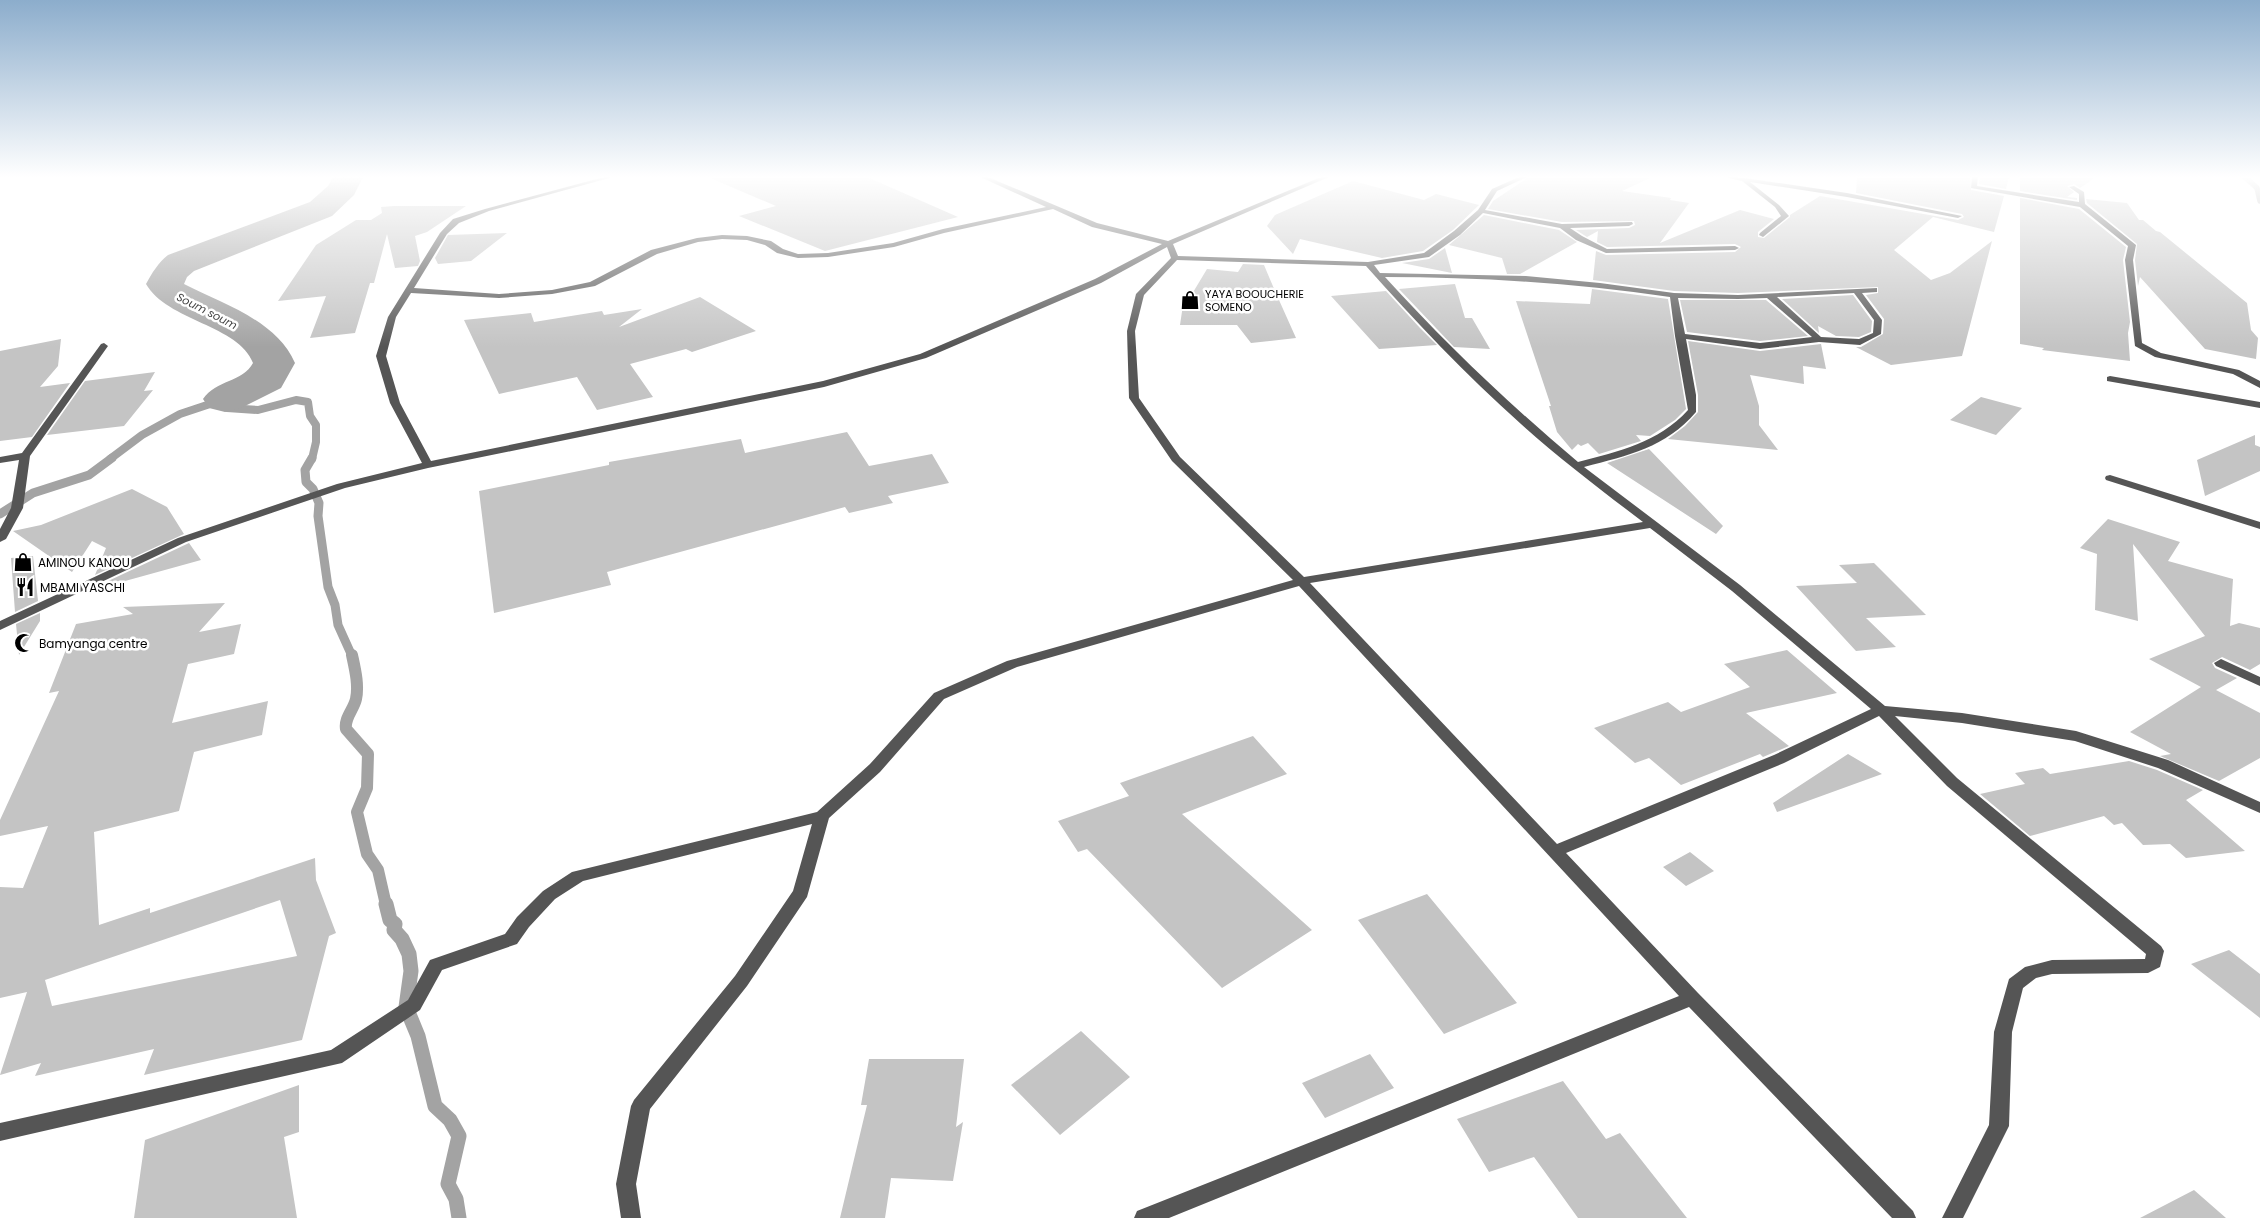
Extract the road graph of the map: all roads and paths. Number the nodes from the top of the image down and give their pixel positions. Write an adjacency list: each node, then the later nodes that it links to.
1 (443, 234): 13 (street)
2 (933, 234): 13 (street)
3 (1131, 234): 8 (street)
4 (1191, 234): 8 (street)
5 (1456, 234): 11 (street)
6 (1573, 234): 9 (street)
7 (2118, 234): 22 (street)
8 (1169, 243): 10 (street); 26 (street)
9 (1735, 248)
10 (1175, 258): 11 (street); 32 (street)
11 (1368, 264): 12 (street)
12 (1377, 274): 16 (street); 27 (street)
13 (409, 290): 26 (street)
14 (1874, 290): 15 (street)
15 (1858, 292): 17 (street); 19 (street)
16 (1674, 294): 17 (street); 18 (street)
17 (1770, 296): 19 (street)
18 (1679, 336): 19 (street); 27 (street)
19 (1819, 339)
20 (104, 346): 24 (street)
21 (2110, 379): 23 (street)
22 (2260, 386)
23 (2260, 405)
24 (25, 456): 25 (street); 31 (street)
25 (0, 460)
26 (428, 465): 33 (street)
27 (1576, 466): 29 (street)
28 (2110, 478): 30 (street)
29 (1653, 524): 32 (street); 36 (street)
30 (2260, 526)
31 (0, 539)
32 (1301, 581): 38 (street); 39 (street)
33 (0, 626)
34 (2221, 663): 35 (street)
35 (2260, 682)
36 (1881, 710): 37 (street); 39 (street); 45 (street)
37 (2260, 808)
38 (822, 816): 41 (street); 42 (street)
39 (1554, 852): 40 (street)
40 (1692, 998): 43 (street); 44 (street)
41 (0, 1132)
42 (631, 1218)
43 (1144, 1218)
44 (1906, 1218)
45 (1952, 1218)

